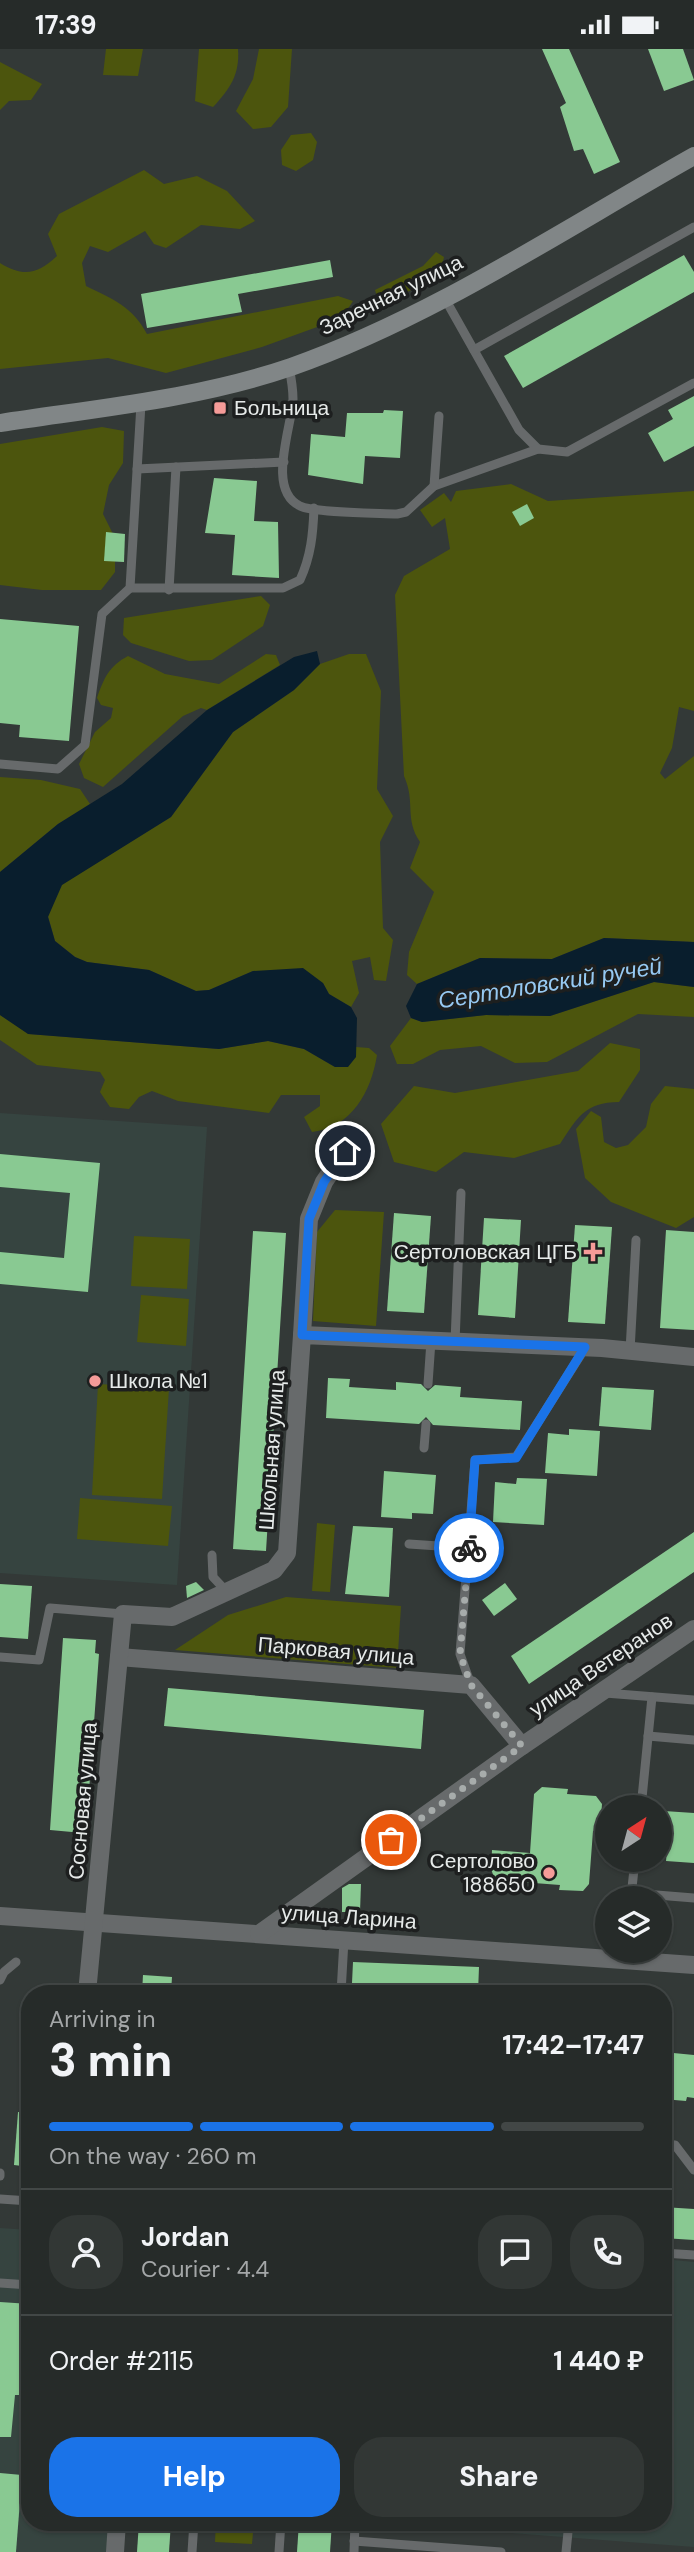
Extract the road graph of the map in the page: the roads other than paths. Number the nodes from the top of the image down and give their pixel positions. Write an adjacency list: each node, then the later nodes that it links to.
1 (694, 156): 3 (main road, Заречная улица)
2 (694, 227): 4 (lane)
3 (444, 297): 4 (lane); 5 (main road, Заречная улица)
4 (474, 350): 10 (lane)
5 (289, 367): 7 (main road, Заречная улица); 11 (lane)
6 (694, 383): 10 (lane)
7 (141, 404): 9 (main road, Заречная улица); 13 (lane)
8 (439, 416): 14 (lane)
9 (0, 423)
10 (538, 449): 14 (lane)
11 (284, 462): 12 (lane); 15 (lane)
12 (177, 467): 13 (lane); 17 (lane)
13 (137, 469): 16 (lane)
14 (434, 487): 15 (lane)
15 (314, 508): 17 (lane)
16 (130, 588): 17 (lane); 18 (lane)
17 (169, 590)
18 (0, 764)
19 (345, 1151): 22 (street, Школьная улица)
20 (461, 1192): 24 (lane)
21 (636, 1240): 26 (lane)
22 (302, 1335): 23 (street); 34 (street, Школьная улица)
23 (431, 1341): 24 (street); 28 (lane)
24 (455, 1342): 25 (street)
25 (585, 1347): 26 (street); 32 (lane)
26 (630, 1351): 27 (street)
27 (694, 1357)
28 (428, 1384)
29 (426, 1424): 30 (lane)
30 (424, 1448)
31 (409, 1544): 32 (lane)
32 (468, 1548): 39 (lane)
33 (212, 1555): 34 (lane)
34 (227, 1592): 35 (street, Школьная улица)
35 (123, 1614): 37 (lane); 38 (street, Сосновая улица)
36 (694, 1629): 40 (street, улица Ветеранов)
37 (0, 1657)
38 (119, 1657): 39 (street, Парковая улица); 50 (street, Сосновая улица)
39 (471, 1685): 45 (street)
40 (600, 1693): 41 (lane); 45 (street, улица Ветеранов)
41 (652, 1697): 42 (lane); 43 (lane)
42 (694, 1700)
43 (648, 1736): 44 (lane); 46 (lane)
44 (694, 1740)
45 (522, 1746): 51 (street, улица Ветеранов)
46 (642, 1795)
47 (672, 1897): 48 (lane)
48 (694, 1898)
49 (0, 1916): 50 (street, улица Ларина)
50 (94, 1923): 51 (street, улица Ларина); 58 (street, Сосновая улица)
51 (260, 1934): 52 (street, улица Ларина)
52 (344, 1940): 53 (street, улица Ларина); 59 (lane)
53 (595, 1954)
54 (16, 1962): 57 (lane)
55 (672, 1962): 56 (street, улица Ларина)
56 (694, 1965)
57 (0, 1980)
58 (88, 1985)
59 (341, 1985)
60 (672, 2145): 61 (lane)
61 (694, 2169)
62 (0, 2199): 63 (lane)
63 (21, 2200)
64 (672, 2254): 65 (lane)
65 (694, 2255)
66 (0, 2283): 67 (lane)
67 (21, 2284)
68 (117, 2531): 74 (street)
69 (193, 2531): 75 (lane)
70 (280, 2531): 76 (lane)
71 (355, 2531): 73 (lane)
72 (568, 2531): 79 (lane)
73 (354, 2542): 77 (lane); 78 (lane)
74 (116, 2552)
75 (192, 2552)
76 (279, 2552)
77 (354, 2552)
78 (501, 2552)
79 (566, 2552)

